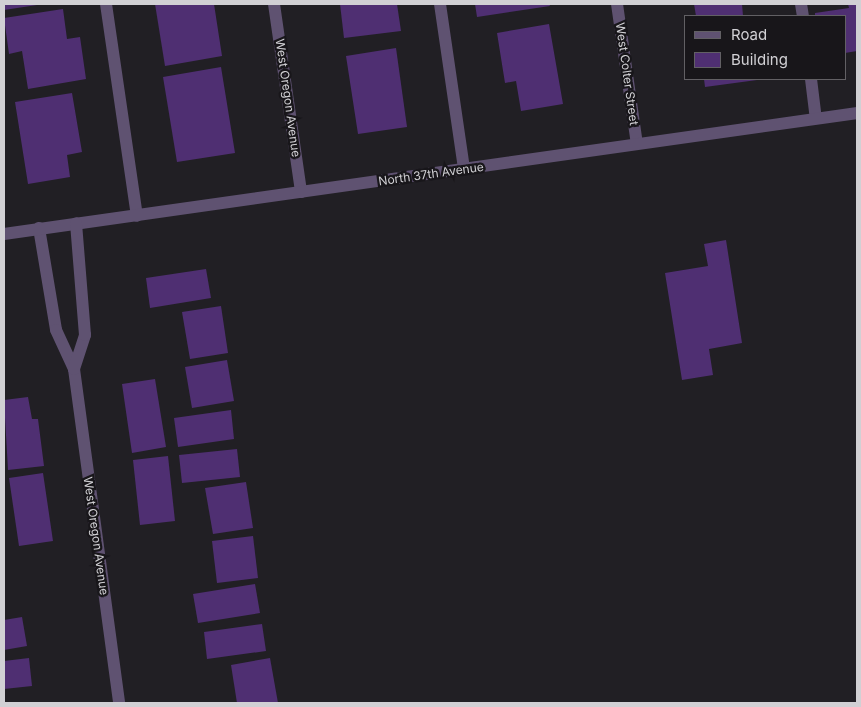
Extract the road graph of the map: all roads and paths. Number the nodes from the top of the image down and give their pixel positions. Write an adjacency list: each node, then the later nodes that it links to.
1 (106, 4): 11 (street)
2 (274, 4): 10 (street, West Oregon Avenue)
3 (440, 4): 9 (street)
4 (618, 4): 8 (street, West Colter Street)
5 (811, 80): 7 (street)
6 (857, 112): 7 (street, North 37th Avenue)
7 (816, 118): 8 (street, North 37th Avenue)
8 (637, 144): 9 (street, North 37th Avenue)
9 (464, 169): 10 (street, North 37th Avenue)
10 (301, 192): 11 (street, North 37th Avenue)
11 (136, 216): 12 (street, North 37th Avenue)
12 (76, 223): 13 (street, North 37th Avenue); 15 (street, West Oregon Avenue)
13 (39, 228): 14 (street, North 37th Avenue); 15 (street, West Oregon Avenue)
14 (4, 234)
15 (74, 369): 16 (street, West Oregon Avenue)
16 (119, 703)

